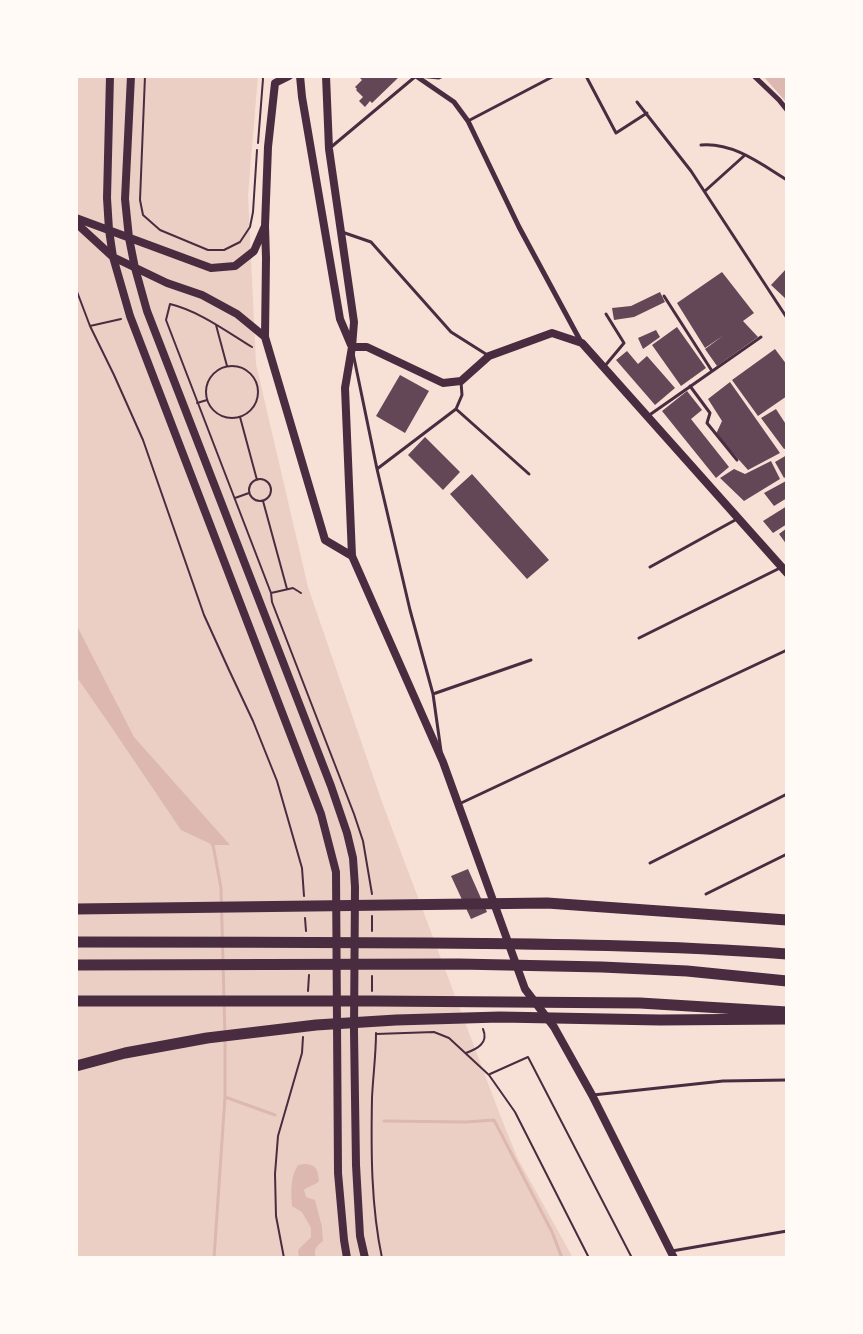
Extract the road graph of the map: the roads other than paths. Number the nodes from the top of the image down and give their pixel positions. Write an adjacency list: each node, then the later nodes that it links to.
1 (110, 76): 24 (street)
2 (131, 76): 26 (street)
3 (288, 76): 11 (street)
4 (300, 76): 35 (street)
5 (326, 76): 17 (street)
6 (417, 76): 7 (lane); 15 (street); 17 (lane)
7 (444, 76)
8 (554, 76): 15 (lane)
9 (586, 76): 14 (lane)
10 (754, 76): 13 (street)
11 (277, 80): 23 (street)
12 (637, 102): 14 (lane)
13 (787, 110)
14 (646, 113): 20 (lane)
15 (468, 121): 34 (street)
16 (701, 145): 18 (lane)
17 (329, 149): 25 (street)
18 (745, 155): 19 (lane); 20 (lane)
19 (787, 180)
20 (704, 192): 31 (lane)
21 (76, 218): 24 (street)
22 (76, 223): 27 (street)
23 (265, 226): 26 (street); 32 (street)
24 (109, 230): 26 (street); 27 (street)
25 (342, 232): 35 (street); 36 (lane)
26 (129, 238): 28 (street)
27 (113, 257): 28 (street); 76 (street)
28 (135, 268): 32 (street); 77 (street)
29 (664, 296): 38 (lane)
30 (606, 314): 37 (lane)
31 (787, 318)
32 (266, 337): 47 (street)
33 (761, 337): 38 (lane)
34 (582, 343): 36 (street); 37 (street)
35 (352, 347): 39 (street); 44 (lane); 47 (street)
36 (489, 356): 39 (street)
37 (603, 367): 42 (street)
38 (712, 371): 40 (lane)
39 (461, 381): 41 (lane)
40 (690, 386): 42 (lane); 43 (lane)
41 (456, 409): 44 (lane); 45 (lane)
42 (647, 417): 46 (street)
43 (737, 460)
44 (377, 469): 53 (lane)
45 (529, 474)
46 (738, 518): 48 (lane); 49 (street)
47 (352, 556): 54 (street)
48 (650, 567)
49 (784, 570): 50 (lane)
50 (640, 638)
51 (787, 650): 56 (lane)
52 (531, 660): 53 (lane)
53 (434, 694): 54 (lane)
54 (443, 762): 56 (street)
55 (787, 794): 58 (lane)
56 (458, 804): 73 (street)
57 (787, 854): 59 (lane)
58 (650, 863)
59 (706, 894)
60 (76, 903): 61 (highway)
61 (160, 908): 62 (highway); 63 (highway)
62 (76, 909)
63 (787, 920)
64 (76, 942): 65 (highway)
65 (787, 954)
66 (76, 964): 67 (highway)
67 (787, 982)
68 (76, 1001): 69 (highway)
69 (787, 1012)
70 (787, 1019): 71 (highway)
71 (76, 1066)
72 (787, 1080): 73 (lane)
73 (592, 1095): 75 (street)
74 (787, 1231): 75 (lane)
75 (672, 1254)
76 (347, 1258)
77 (365, 1258)

